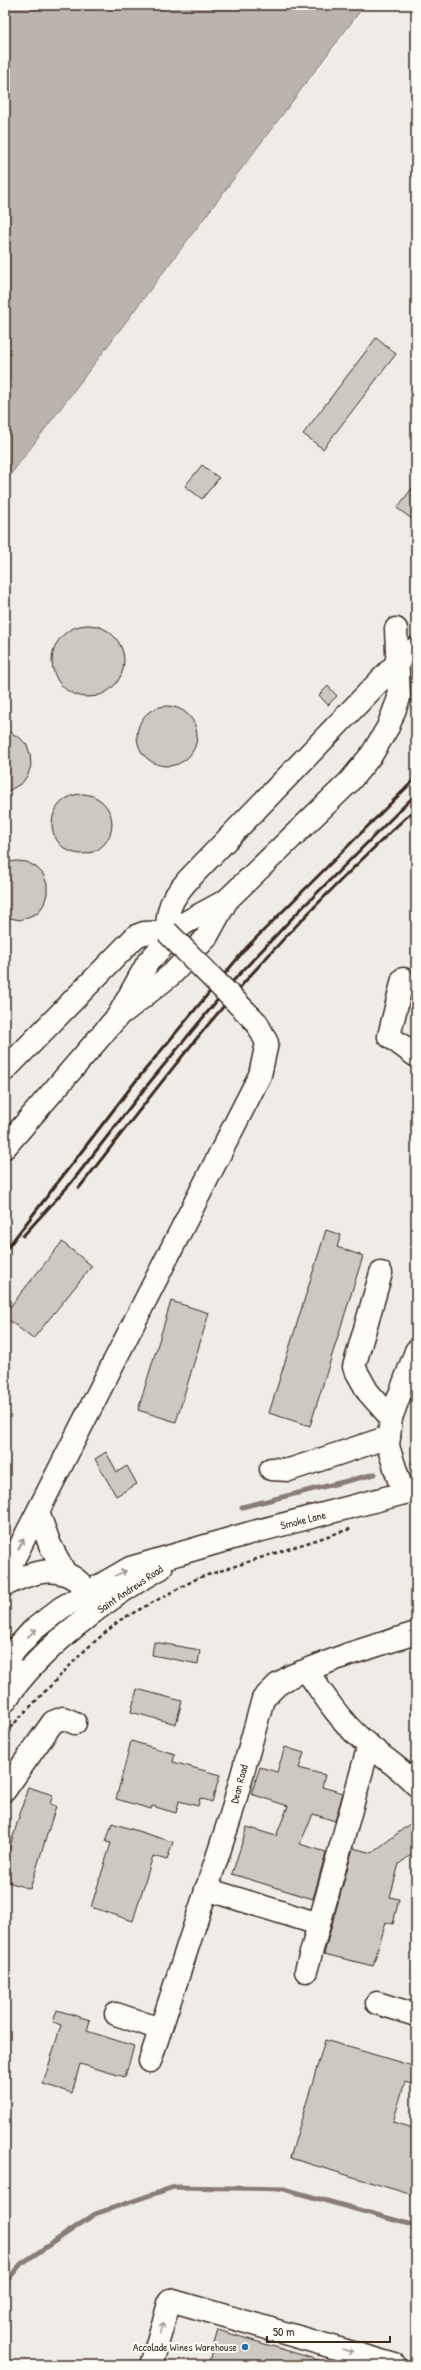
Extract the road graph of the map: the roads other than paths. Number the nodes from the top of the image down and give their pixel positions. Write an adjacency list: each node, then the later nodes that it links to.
1 (396, 629): 3 (main road)
2 (416, 648): 3 (main road)
3 (397, 664): 4 (main road); 8 (main road)
4 (166, 932): 7 (main road); 14 (main road, bridge)
5 (403, 979): 6 (main road)
6 (416, 1056)
7 (5, 1070)
8 (5, 1147)
9 (381, 1273): 11 (main road)
10 (416, 1351): 11 (main road)
11 (390, 1428): 12 (main road); 13 (main road)
12 (271, 1469)
13 (410, 1491): 15 (main road, Smoke Lane)
14 (38, 1512): 16 (main road); 17 (main road, one-way to 14)
15 (190, 1552): 19 (main road, Saint Andrews Road, one-way to 15); 20 (main road, Saint Andrews Road)
16 (65, 1574): 18 (main road); 19 (main road)
17 (5, 1576)
18 (5, 1585)
19 (88, 1592): 20 (main road); 22 (main road, Saint Andrews Road, one-way to 19)
20 (87, 1618): 24 (main road, Saint Andrews Road)
21 (416, 1633): 23 (main road, Dean Road)
22 (5, 1661)
23 (307, 1671): 28 (main road); 31 (main road, Dean Road)
24 (26, 1672): 25 (main road); 26 (main road, Saint Andrews Road)
25 (5, 1674)
26 (5, 1701)
27 (75, 1723): 30 (main road)
28 (369, 1745): 29 (main road); 33 (main road)
29 (416, 1785)
30 (5, 1790)
31 (206, 1889): 32 (main road); 37 (main road, Dean Road)
32 (309, 1921)
33 (306, 1971)
34 (377, 2003): 36 (main road)
35 (116, 2014): 37 (main road)
36 (416, 2015)
37 (160, 2029): 38 (main road, Dean Road)
38 (150, 2061)
39 (150, 2365): 40 (main road, one-way to 40)
40 (395, 2365)

